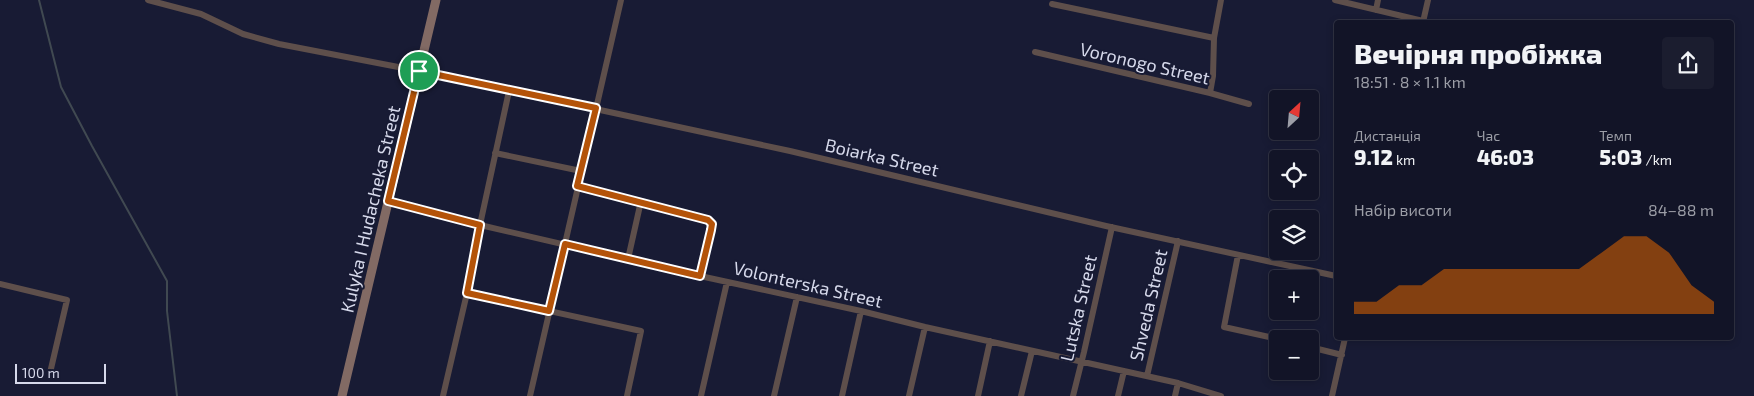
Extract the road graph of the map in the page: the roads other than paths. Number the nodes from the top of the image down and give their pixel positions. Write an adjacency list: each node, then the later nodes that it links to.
1 (148, 0): 14 (street, Boiarka Street)
2 (436, 0): 14 (main road, Kulyka I Hudacheka Street)
3 (621, 0): 18 (street)
4 (1221, 0): 12 (street)
5 (1335, 0): 9 (street)
6 (1378, 0): 9 (street)
7 (1428, 0): 11 (street)
8 (1052, 4): 12 (street)
9 (1376, 10): 10 (street)
10 (1415, 20)
11 (1423, 20)
12 (1214, 38): 16 (street)
13 (1035, 52): 16 (street, Voronogo Street)
14 (419, 71): 15 (street, Boiarka Street); 22 (main road, Kulyka I Hudacheka Street)
15 (509, 91): 18 (street, Boiarka Street); 19 (street)
16 (1210, 94): 17 (street, Voronogo Street)
17 (1249, 104)
18 (596, 108): 20 (street); 25 (street, Boiarka Street)
19 (495, 153): 20 (street); 24 (street)
20 (580, 171): 21 (street)
21 (577, 186): 23 (street); 27 (street)
22 (388, 201): 24 (street, Volonterska Street); 51 (main road, Kulyka I Hudacheka Street)
23 (641, 202): 29 (street); 30 (street)
24 (480, 225): 27 (street, Volonterska Street); 34 (street)
25 (1112, 227): 26 (street, Boiarka Street); 45 (street, Lutska Street)
26 (1178, 241): 28 (street, Boiarka Street); 48 (street, Shveda Street)
27 (565, 244): 29 (street, Volonterska Street); 36 (street)
28 (1238, 255): 31 (street, Boiarka Street); 39 (street)
29 (628, 259): 30 (street, Volonterska Street)
30 (700, 276): 32 (street, Volonterska Street)
31 (1334, 276)
32 (728, 282): 35 (street, Volonterska Street); 55 (street)
33 (0, 284): 47 (street)
34 (467, 293): 36 (street); 52 (street)
35 (797, 297): 37 (street, Volonterska Street); 56 (street)
36 (549, 311): 53 (street); 54 (street)
37 (861, 311): 38 (street, Volonterska Street); 57 (street)
38 (925, 327): 41 (street, Volonterska Street); 58 (street)
39 (1269, 337)
40 (1346, 340): 44 (street)
41 (990, 341): 43 (street, Volonterska Street); 59 (street)
42 (1319, 349): 44 (street)
43 (1032, 351): 45 (street, Volonterska Street); 60 (street)
44 (1342, 355): 65 (street)
45 (1080, 362): 46 (street, Volonterska Street); 61 (street, Lutska Street)
46 (1124, 371): 48 (street, Volonterska Street); 62 (street)
47 (50, 373)
48 (1147, 376): 49 (street, Volonterska Street)
49 (1178, 383): 50 (street, Volonterska Street); 63 (street)
50 (1207, 394): 64 (street, Volonterska Street)
51 (342, 396)
52 (443, 396)
53 (530, 396)
54 (627, 396)
55 (701, 396)
56 (774, 396)
57 (842, 396)
58 (909, 396)
59 (978, 396)
60 (1022, 396)
61 (1073, 396)
62 (1118, 396)
63 (1174, 396)
64 (1221, 396)
65 (1332, 396)

